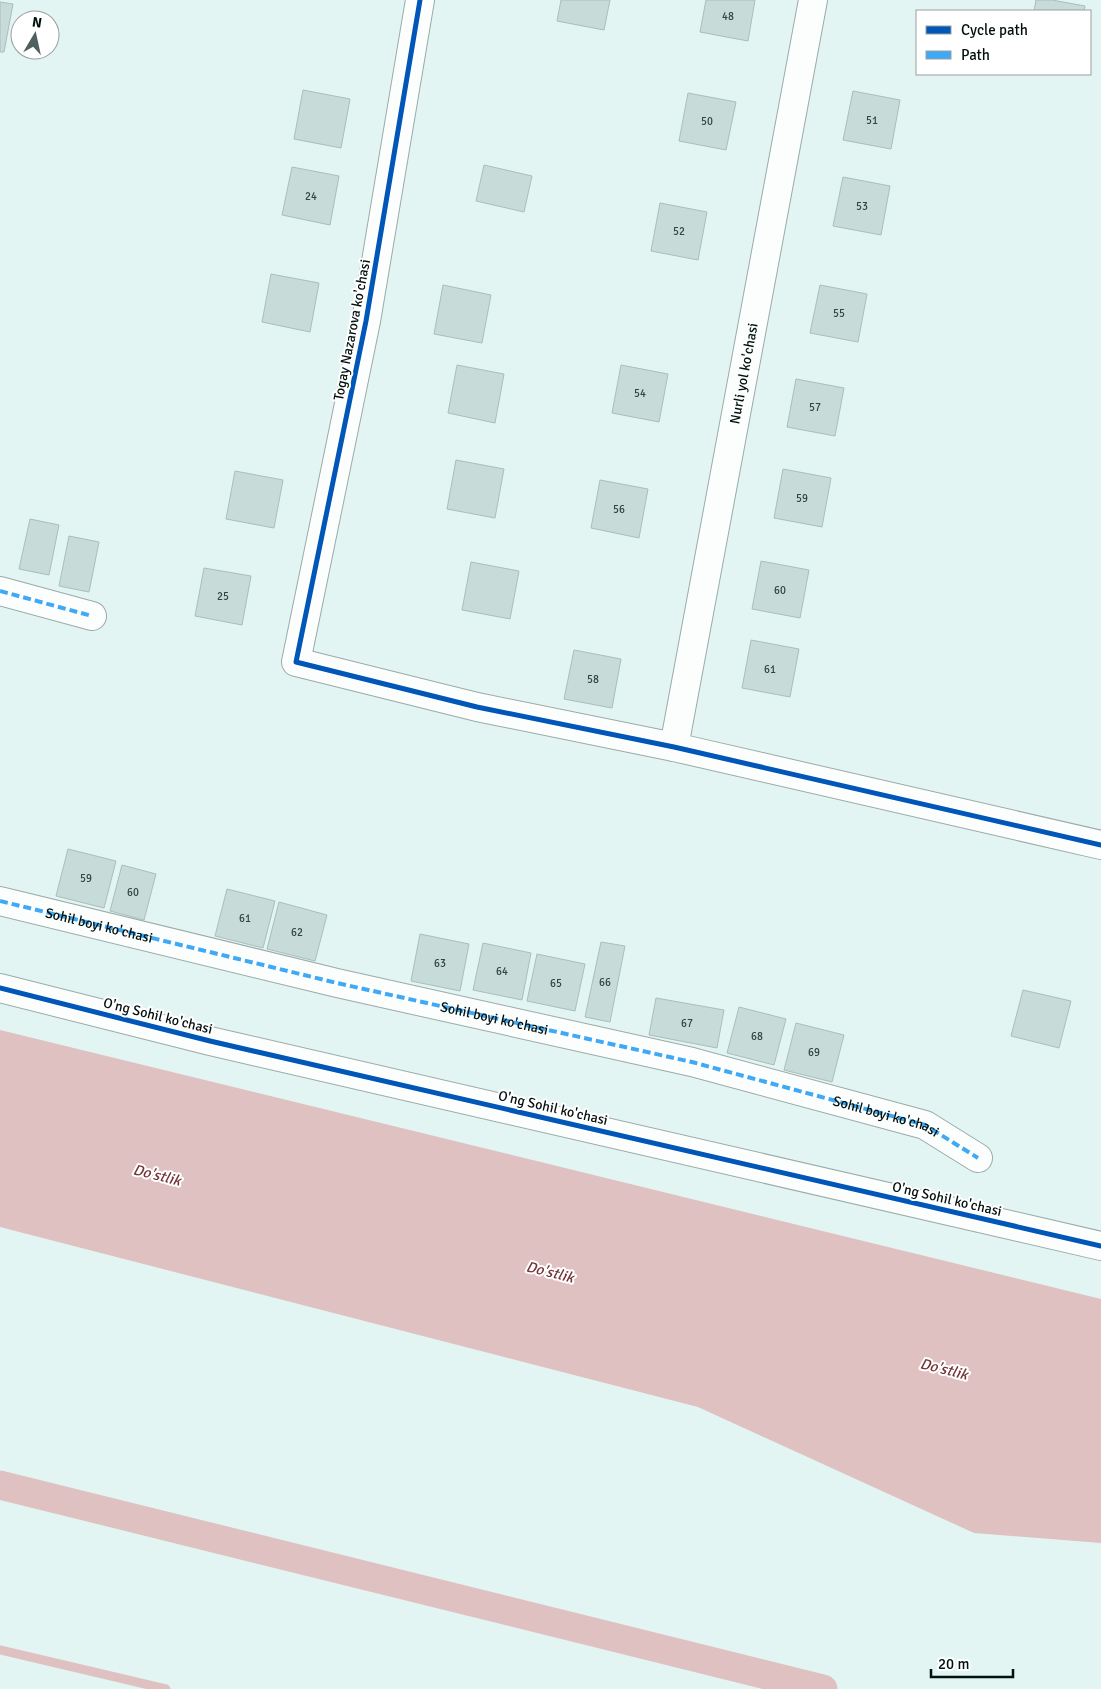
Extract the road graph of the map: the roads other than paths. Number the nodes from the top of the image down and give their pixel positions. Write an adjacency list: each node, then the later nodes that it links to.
1 (420, 0): 5 (street, Togay Nazarova ko'chasi)
2 (813, 0): 5 (street, Nurli yol ko'chasi)
3 (0, 591): 4 (street)
4 (92, 616)
5 (674, 747): 6 (street)
6 (1101, 845)
7 (0, 902): 9 (street, Sohil boyi ko'chasi)
8 (0, 988): 10 (street, O'ng Sohil ko'chasi)
9 (978, 1158)
10 (1101, 1246)

